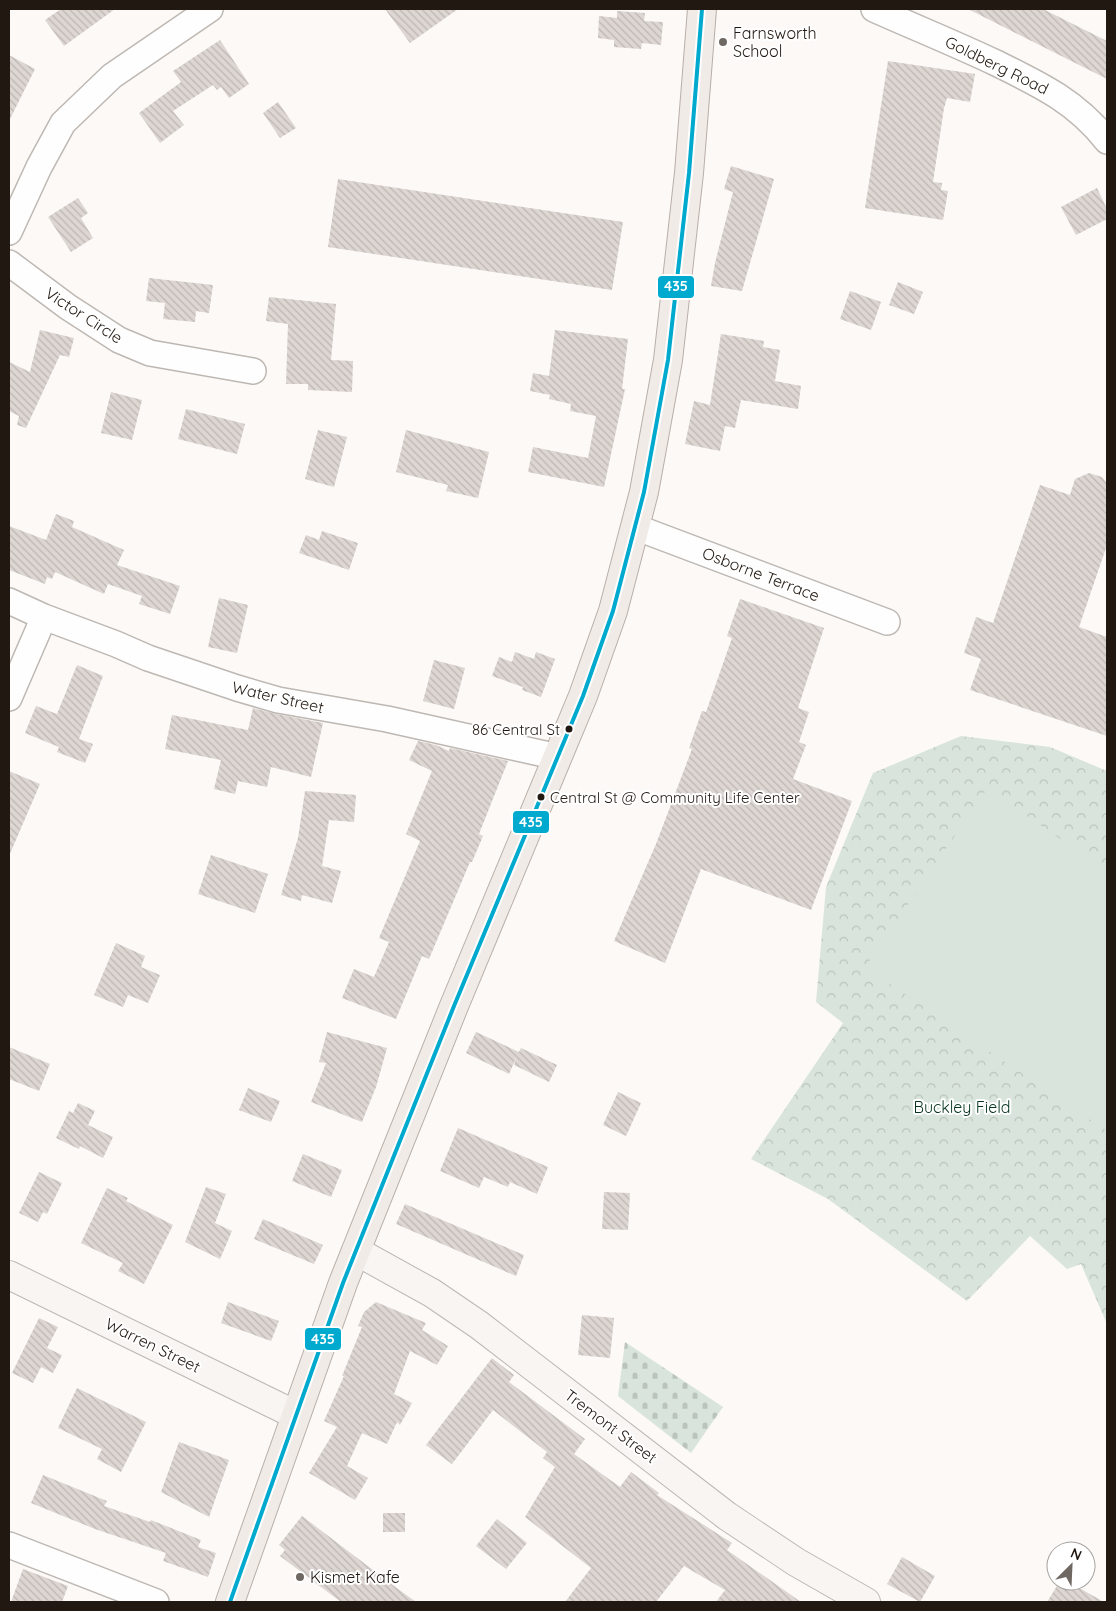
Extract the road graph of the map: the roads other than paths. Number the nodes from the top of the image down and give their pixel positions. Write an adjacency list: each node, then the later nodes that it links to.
1 (210, 9): 5 (street)
2 (702, 9): 8 (main road)
3 (874, 9): 4 (street, Goldberg Road)
4 (1107, 141)
5 (9, 232)
6 (9, 263): 7 (street, Victor Circle)
7 (252, 371)
8 (635, 528): 11 (street, Osborne Terrace); 13 (main road)
9 (9, 601): 10 (street, Water Street)
10 (44, 617): 12 (street); 13 (street, Water Street)
11 (887, 622)
12 (9, 698)
13 (558, 756): 14 (main road)
14 (356, 1251): 16 (main road); 20 (street, Tremont Street)
15 (9, 1275): 16 (street, Warren Street)
16 (296, 1416): 19 (main road)
17 (9, 1545): 18 (street)
18 (156, 1602)
19 (230, 1602)
20 (866, 1602)

